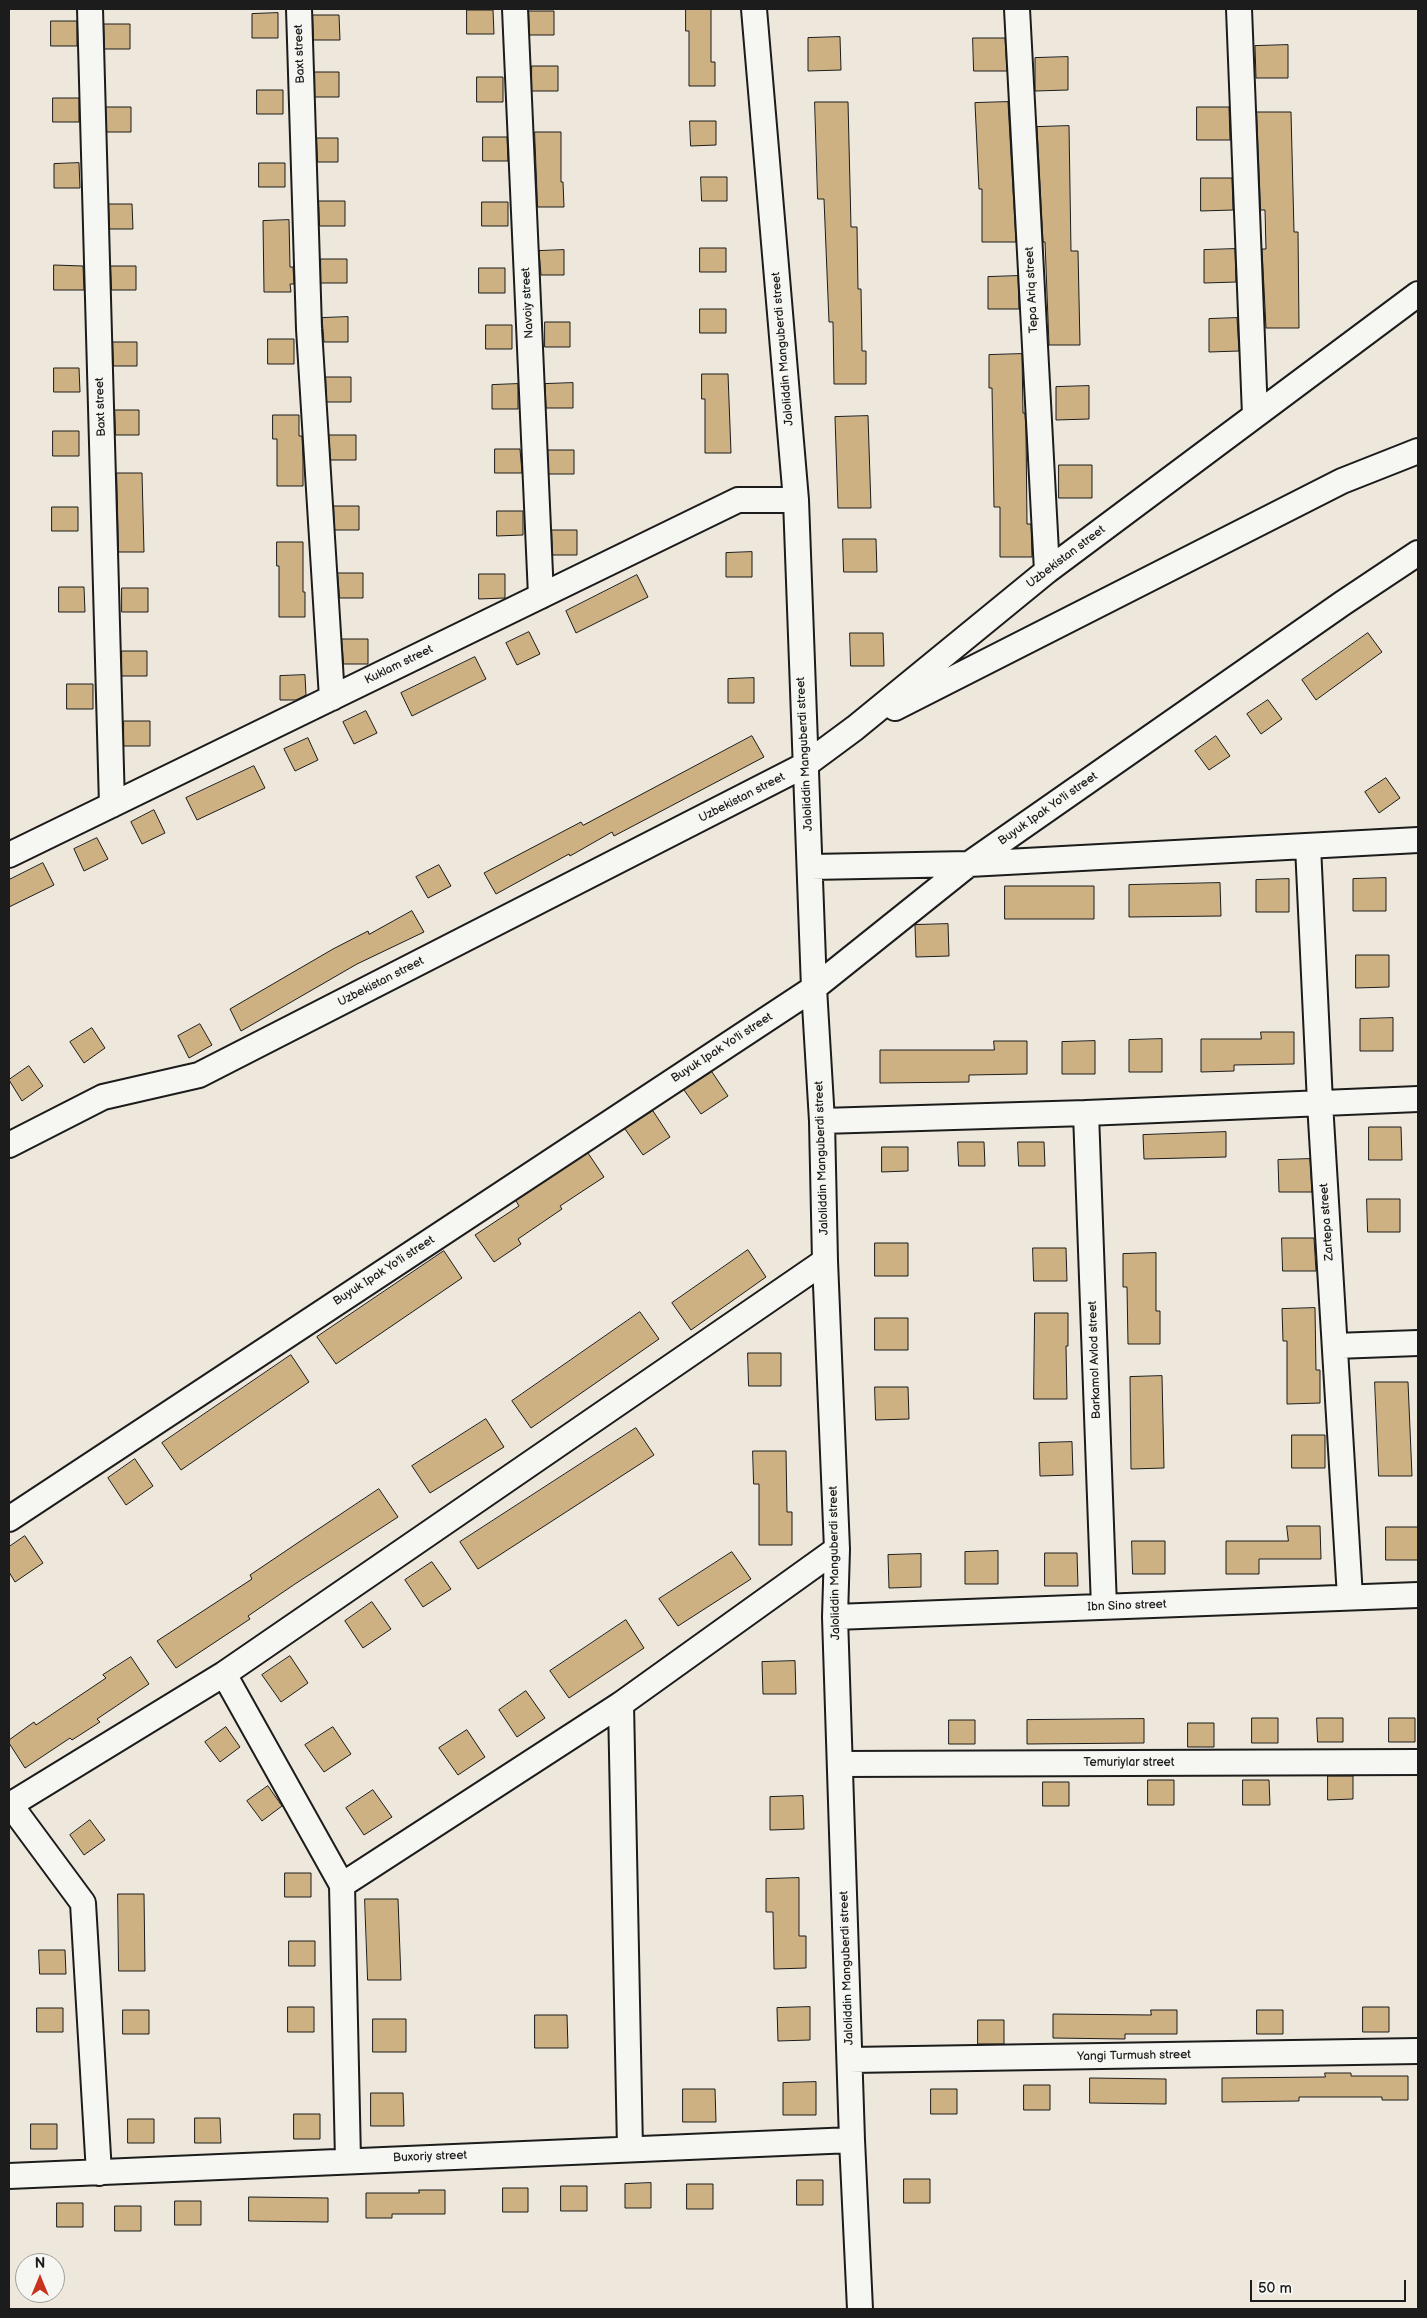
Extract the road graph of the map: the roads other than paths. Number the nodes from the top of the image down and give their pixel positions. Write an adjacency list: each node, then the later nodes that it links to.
1 (90, 9): 17 (street, Baxt street)
2 (298, 9): 14 (street, Baxt street)
3 (515, 9): 13 (street, Navoiy street)
4 (754, 9): 10 (street, Jaloliddin Manguberdi street)
5 (1017, 9): 12 (street, Tepa Ariq street)
6 (1239, 9): 8 (street)
7 (1418, 294): 8 (street, Uzbekistan street)
8 (1255, 415): 12 (street, Uzbekistan street)
9 (1418, 451): 15 (street)
10 (796, 500): 13 (street, Kuklam street); 16 (street, Jaloliddin Manguberdi street)
11 (1418, 553): 21 (street, Buyuk Ipak Yo'li street)
12 (1047, 571): 15 (street, Uzbekistan street)
13 (541, 596): 14 (street, Kuklam street)
14 (332, 698): 17 (street, Kuklam street)
15 (855, 728): 16 (street, Uzbekistan street)
16 (805, 766): 22 (street, Jaloliddin Manguberdi street); 28 (street, Uzbekistan street)
17 (112, 805): 20 (street, Kuklam street)
18 (1418, 840): 19 (street)
19 (1308, 846): 21 (street); 25 (street, Zartepa street)
20 (9, 855)
21 (969, 864): 22 (street); 23 (street, Buyuk Ipak Yo'li street)
22 (811, 867): 23 (street, Jaloliddin Manguberdi street)
23 (814, 988): 27 (street, Jaloliddin Manguberdi street); 32 (street, Buyuk Ipak Yo'li street)
24 (1418, 1099): 25 (street)
25 (1320, 1103): 26 (street); 31 (street, Zartepa street)
26 (1086, 1113): 27 (street); 36 (street, Barkamol Avlod street)
27 (822, 1121): 29 (street, Jaloliddin Manguberdi street)
28 (9, 1145)
29 (824, 1261): 33 (street, Jaloliddin Manguberdi street); 38 (street)
30 (1418, 1343): 31 (street)
31 (1334, 1346): 35 (street, Zartepa street)
32 (9, 1519)
33 (836, 1550): 37 (street, Jaloliddin Manguberdi street); 39 (street)
34 (1418, 1595): 35 (street, Ibn Sino street)
35 (1350, 1597): 36 (street, Ibn Sino street)
36 (1104, 1607): 37 (street, Ibn Sino street)
37 (835, 1617): 41 (street, Jaloliddin Manguberdi street)
38 (224, 1674): 42 (street); 43 (street)
39 (621, 1704): 43 (street); 47 (street)
40 (1418, 1762): 41 (street, Temuriylar street)
41 (840, 1764): 45 (street, Jaloliddin Manguberdi street)
42 (10, 1804): 49 (street)
43 (342, 1885): 48 (street)
44 (1418, 2051): 45 (street, Yangi Turmush street)
45 (850, 2060): 46 (street, Jaloliddin Manguberdi street)
46 (852, 2140): 47 (street, Buxoriy street); 51 (street, Jaloliddin Manguberdi street)
47 (630, 2149): 48 (street, Buxoriy street)
48 (348, 2160): 49 (street, Buxoriy street)
49 (99, 2173): 50 (street, Buxoriy street)
50 (9, 2176)
51 (860, 2309)

